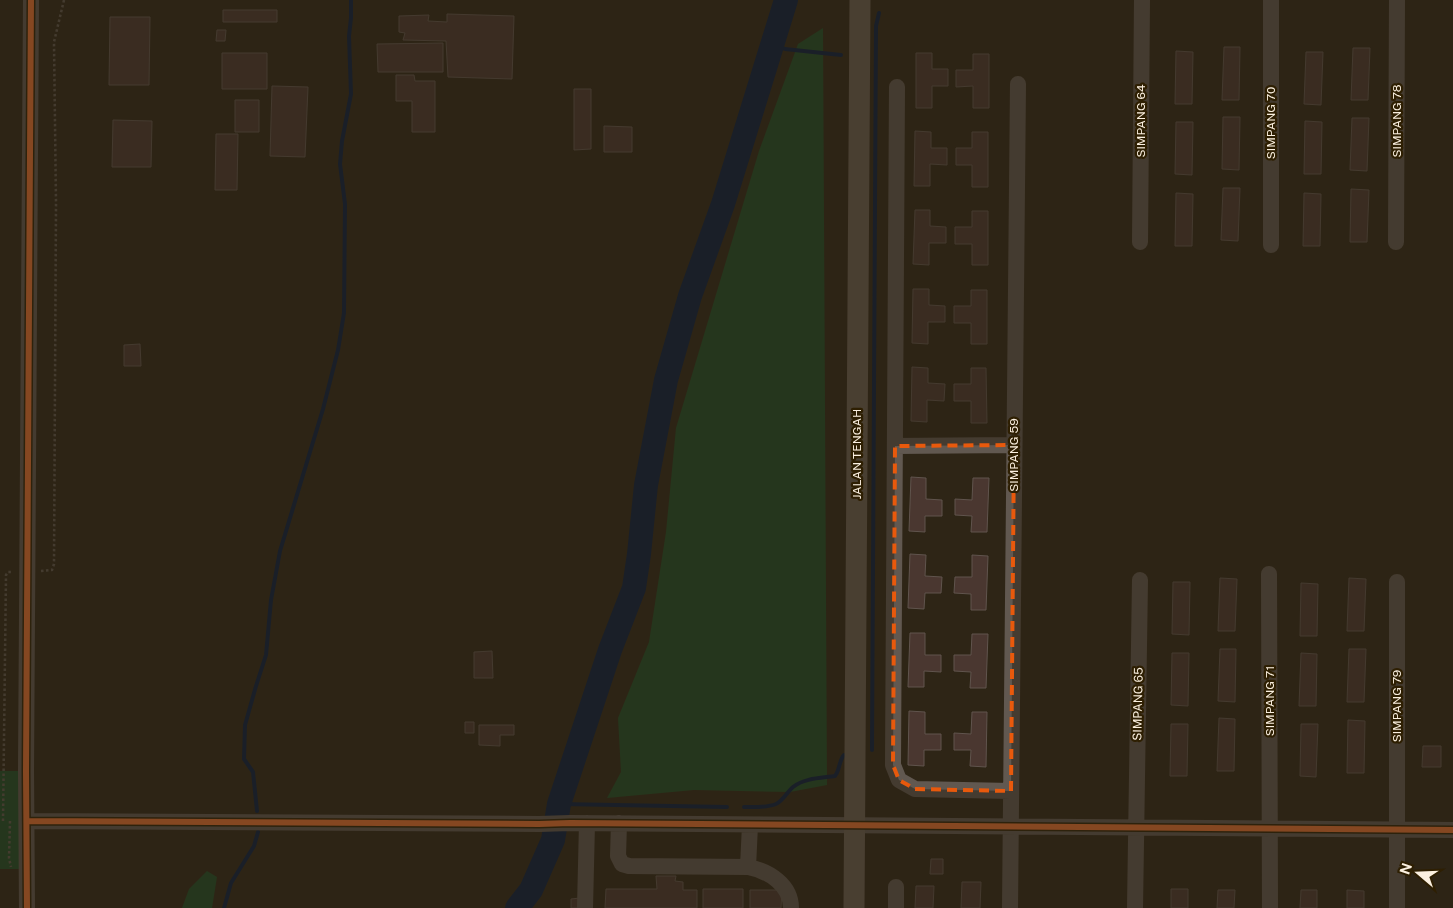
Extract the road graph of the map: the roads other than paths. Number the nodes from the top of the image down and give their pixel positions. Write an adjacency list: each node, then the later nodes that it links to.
1 (32, 0): 17 (street)
2 (860, 0): 21 (main road, JALAN TENGAH)
3 (1142, 0): 8 (street, SIMPANG 64)
4 (1271, 0): 10 (street, SIMPANG 70)
5 (1397, 0): 9 (street, SIMPANG 78)
6 (1018, 84): 11 (street, SIMPANG 59)
7 (897, 87): 12 (street)
8 (1140, 242)
9 (1396, 242)
10 (1271, 245)
11 (1014, 445): 12 (street); 16 (street, SIMPANG 59)
12 (895, 446): 16 (street)
13 (1269, 574): 24 (street, SIMPANG 71)
14 (1140, 580): 23 (street, SIMPANG 65)
15 (1397, 582): 25 (street, SIMPANG 79)
16 (1012, 791): 22 (street, SIMPANG 59)
17 (27, 821): 18 (street); 29 (street)
18 (587, 823): 19 (street); 30 (street)
19 (619, 823): 20 (street); 27 (street)
20 (750, 825): 21 (street); 27 (street)
21 (854, 826): 22 (street); 32 (main road, JALAN TENGAH)
22 (1011, 827): 23 (street); 34 (street, SIMPANG 59)
23 (1136, 828): 24 (street); 35 (street)
24 (1270, 829): 25 (street); 36 (street)
25 (1397, 830): 26 (street); 37 (street)
26 (1453, 830)
27 (748, 867): 31 (street)
28 (896, 887): 33 (street)
29 (26, 908)
30 (585, 908)
31 (791, 908)
32 (854, 908)
33 (896, 908)
34 (1010, 908)
35 (1135, 908)
36 (1270, 908)
37 (1396, 908)

